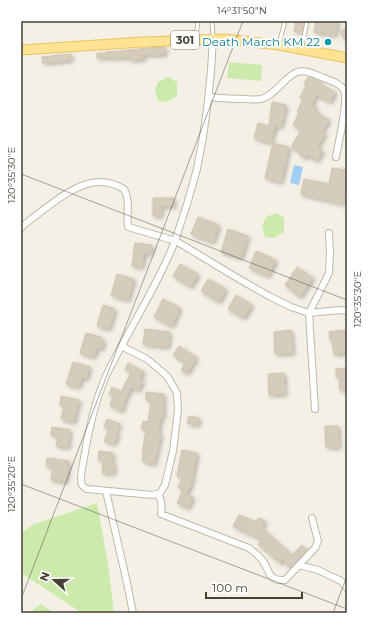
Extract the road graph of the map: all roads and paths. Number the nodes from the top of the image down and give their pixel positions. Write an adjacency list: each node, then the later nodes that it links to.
1 (198, 21): 6 (lane)
2 (212, 21): 5 (lane)
3 (285, 21): 7 (lane)
4 (307, 21): 8 (lane)
5 (213, 39): 6 (main road, 301); 7 (main road, 301); 12 (street)
6 (196, 40): 9 (main road, 301)
7 (279, 45): 8 (main road, 301)
8 (302, 49): 10 (main road, 301)
9 (21, 50)
10 (347, 58)
11 (346, 95): 12 (street); 13 (street)
12 (209, 97): 16 (street)
13 (336, 157)
14 (21, 228): 16 (street)
15 (329, 233): 18 (street)
16 (176, 241): 18 (street); 19 (street)
17 (347, 311): 18 (street)
18 (309, 313): 20 (street)
19 (121, 346): 21 (street); 22 (street)
20 (315, 409)
21 (106, 492): 22 (street); 26 (street)
22 (158, 494): 24 (street)
23 (312, 518): 24 (street)
24 (299, 565): 25 (street)
25 (347, 588)
26 (133, 613)

